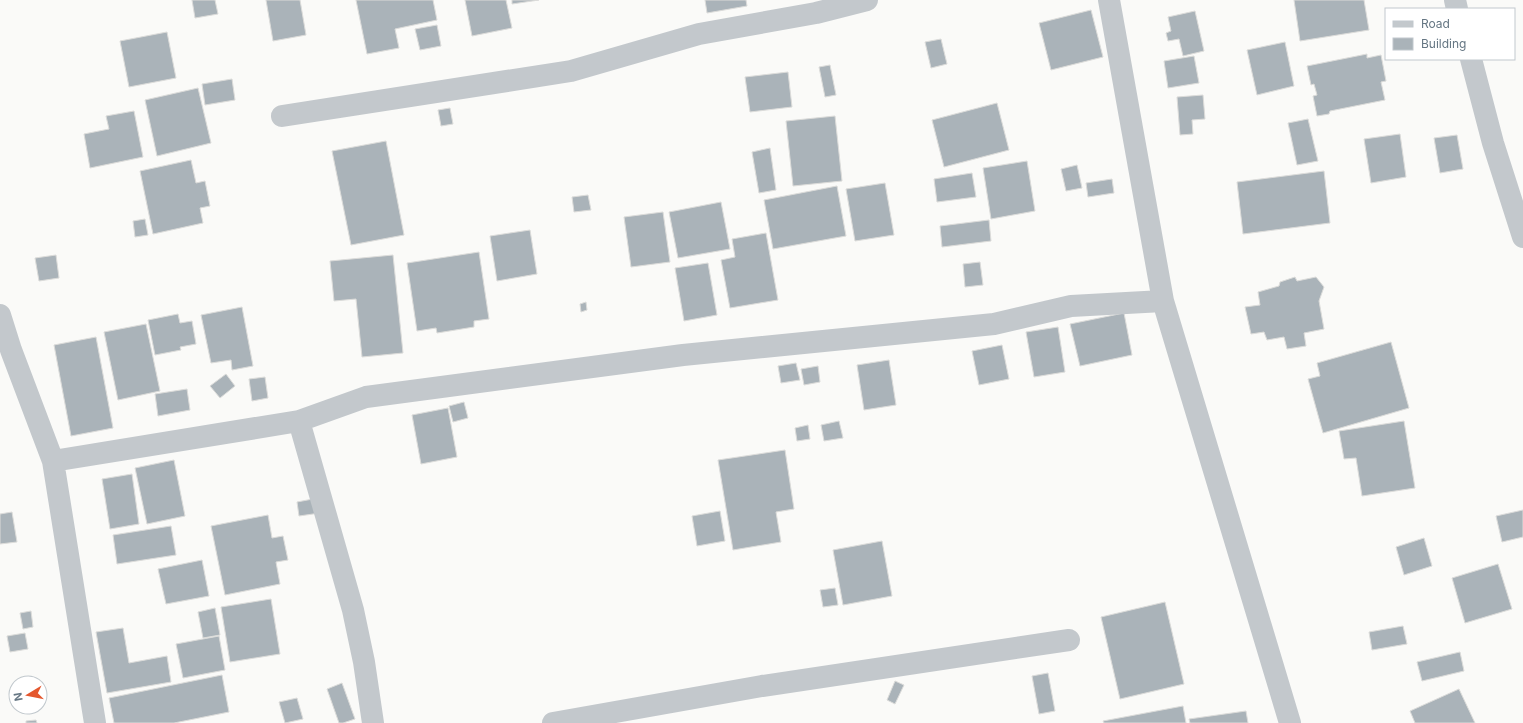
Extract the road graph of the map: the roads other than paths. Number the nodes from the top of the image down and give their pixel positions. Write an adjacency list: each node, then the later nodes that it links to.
1 (867, 0): 4 (street)
2 (1110, 0): 6 (street)
3 (1471, 60): 5 (street)
4 (282, 116)
5 (1523, 237)
6 (1162, 301): 8 (street); 15 (street)
7 (0, 315): 9 (street)
8 (299, 421): 9 (street); 13 (street)
9 (54, 461): 12 (street)
10 (1069, 640): 11 (street)
11 (642, 715): 14 (street)
12 (95, 723)
13 (373, 723)
14 (552, 723)
15 (1290, 723)

